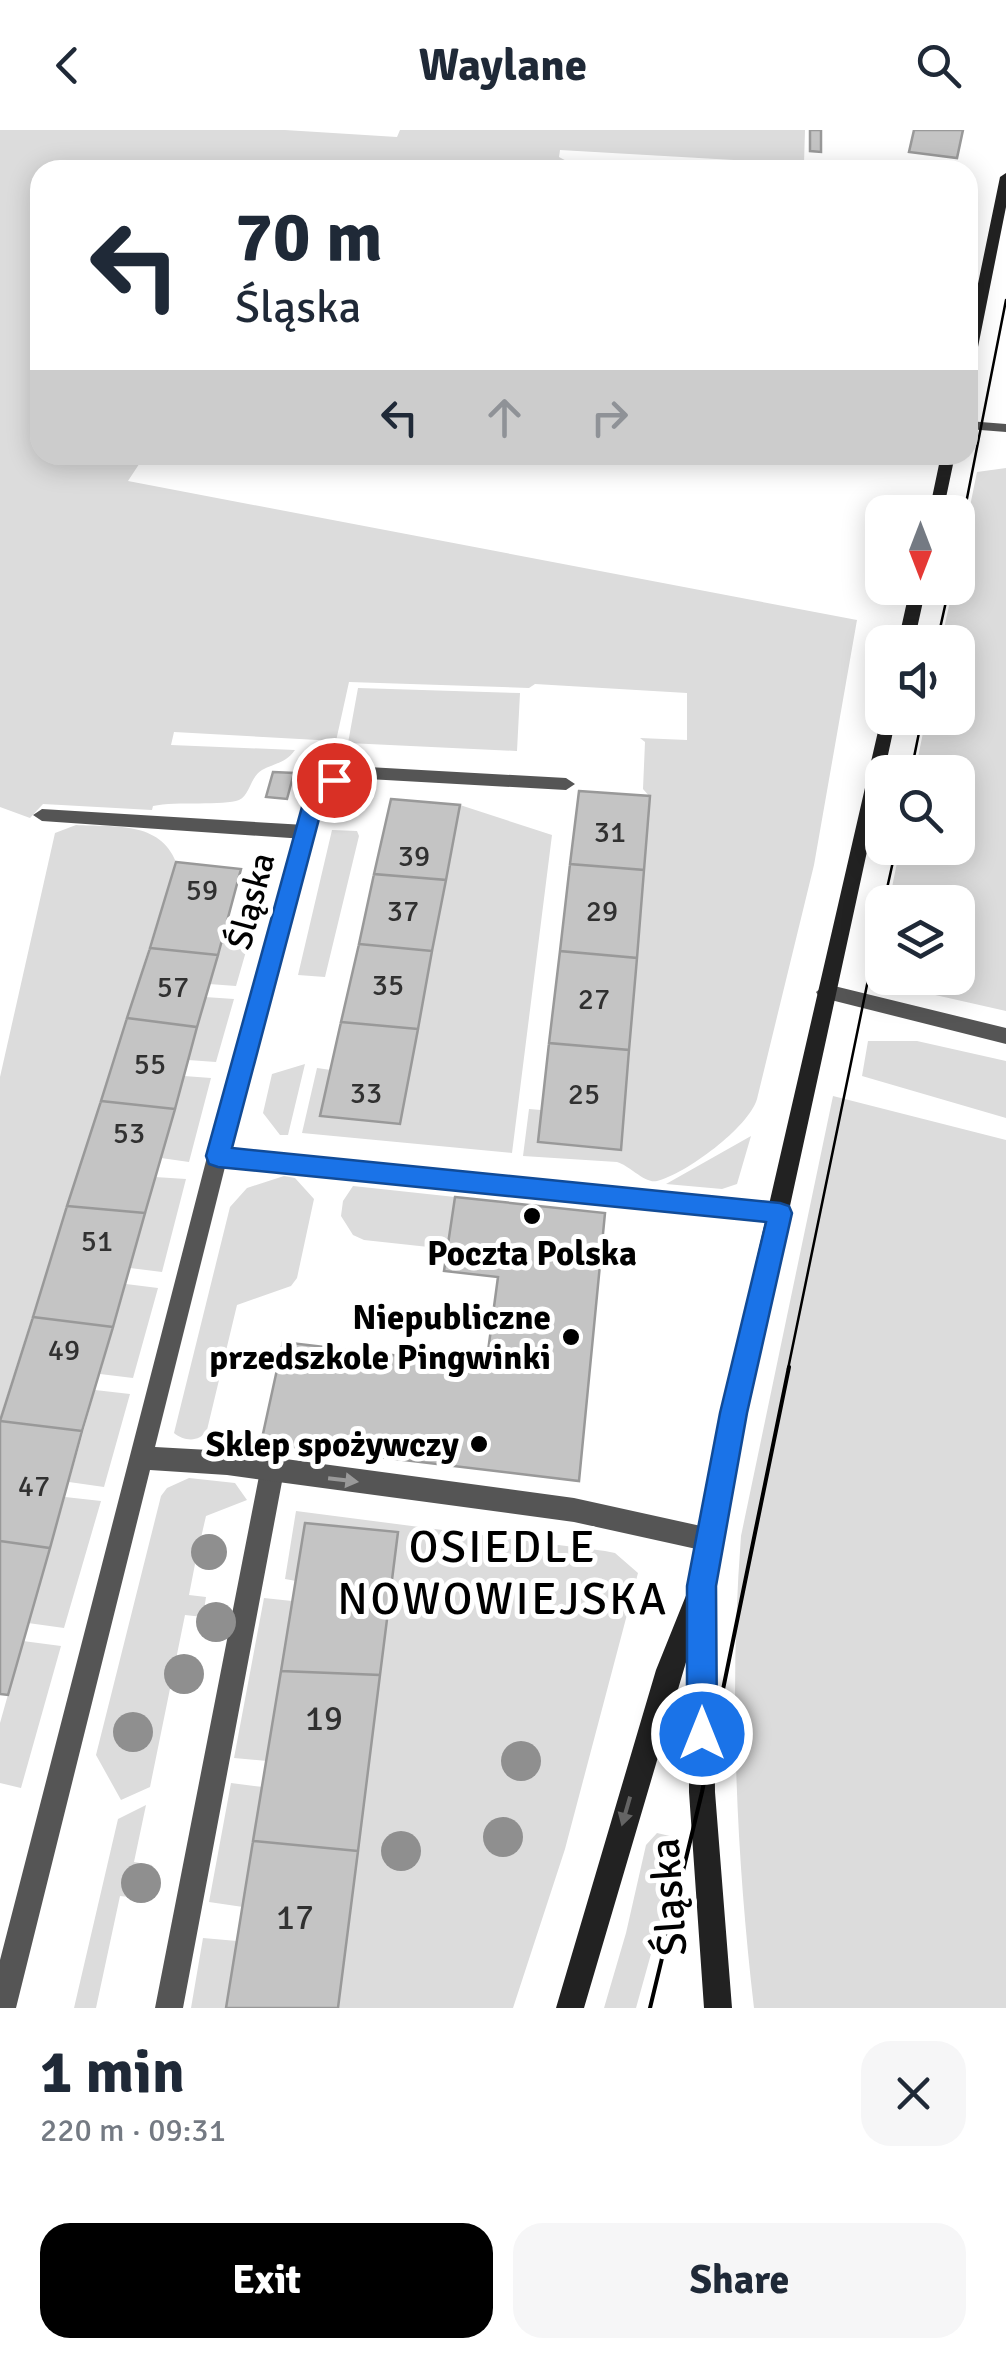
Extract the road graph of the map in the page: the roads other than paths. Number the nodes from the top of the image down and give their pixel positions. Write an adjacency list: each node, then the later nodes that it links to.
1 (1006, 177): 2 (street)
2 (978, 313)
3 (978, 425): 4 (street)
4 (1006, 428)
5 (946, 465): 6 (street)
6 (940, 495)
7 (884, 735): 11 (street, Śląska)
8 (566, 784): 10 (street, Śląska)
9 (42, 815): 10 (street)
10 (306, 832): 13 (street, Śląska)
11 (826, 992): 12 (street); 14 (street, Śląska)
12 (1006, 1036)
13 (218, 1156): 14 (street); 15 (street, Śląska)
14 (780, 1213): 17 (street, Śląska)
15 (142, 1458): 16 (street); 19 (street, Śląska)
16 (272, 1470): 17 (street, one-way to 17); 20 (street)
17 (710, 1540): 18 (street, Śląska)
18 (702, 1586): 21 (street, one-way to 21); 22 (street, Śląska)
19 (2, 2008)
20 (169, 2008)
21 (570, 2008)
22 (718, 2008)

